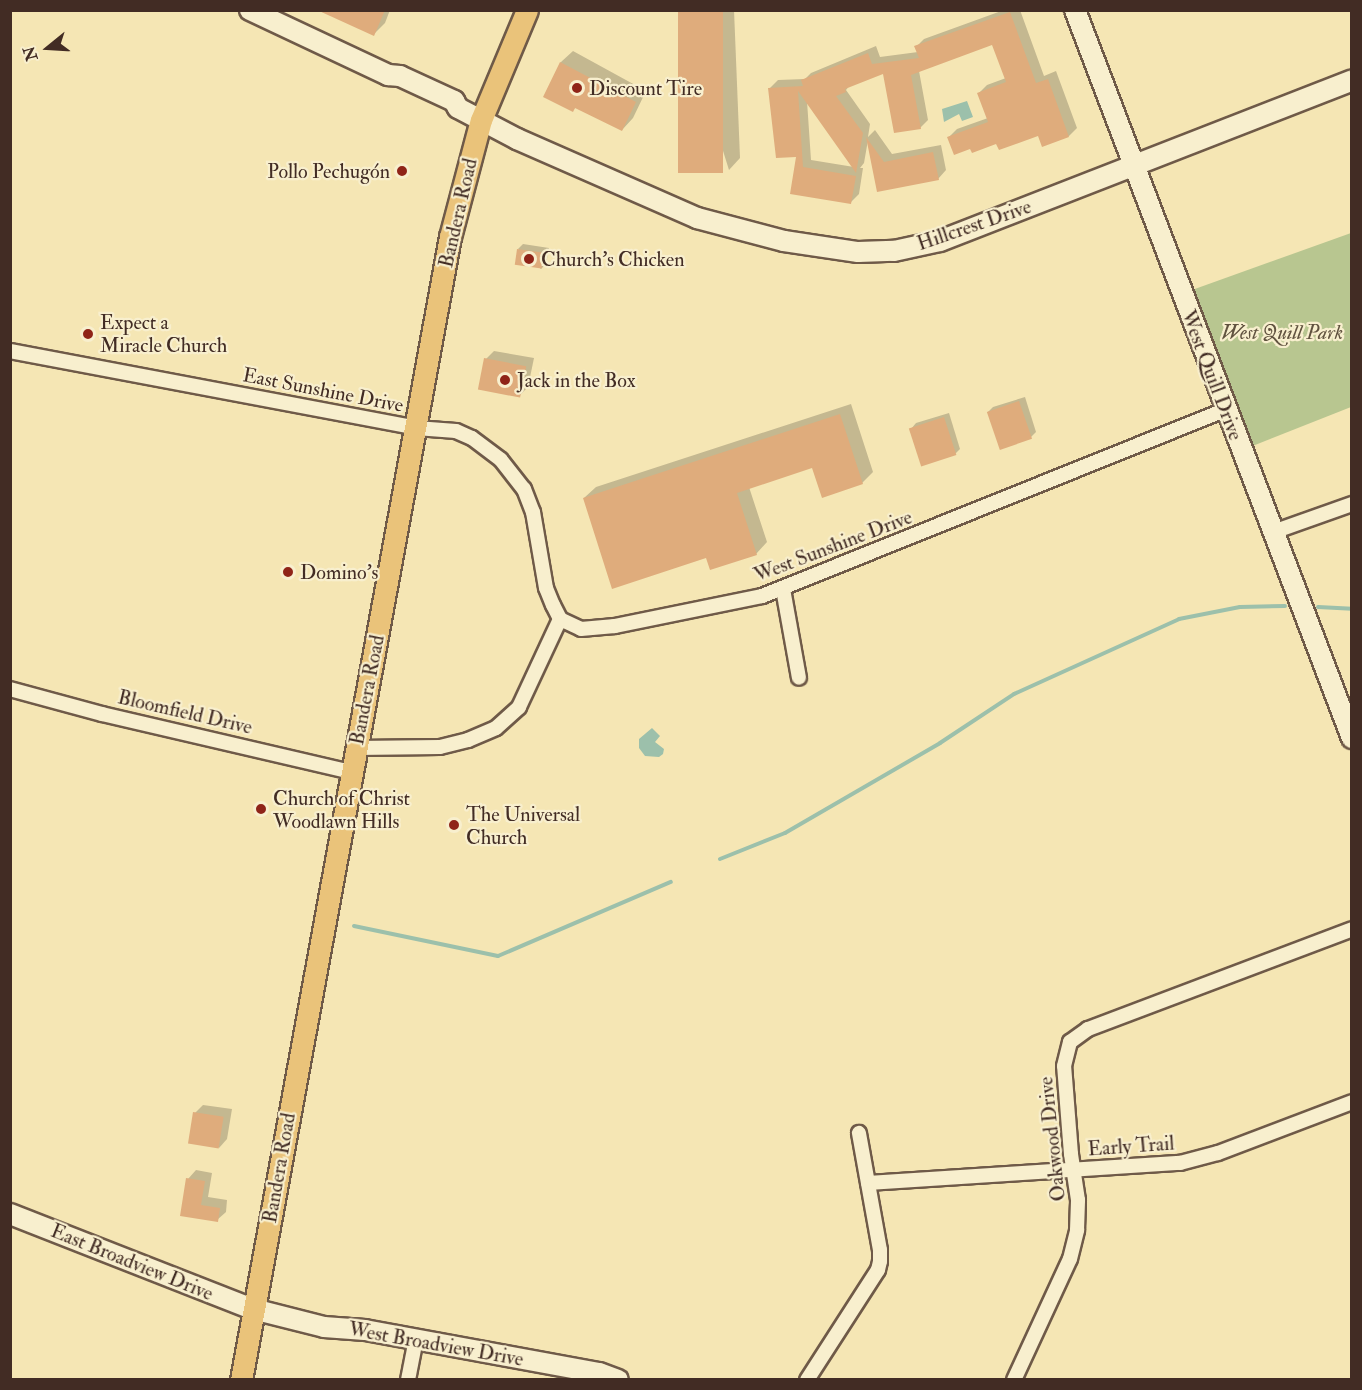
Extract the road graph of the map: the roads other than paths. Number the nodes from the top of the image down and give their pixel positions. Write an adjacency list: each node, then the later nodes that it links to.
1 (250, 10): 5 (street, Hillcrest Drive)
2 (527, 10): 5 (main road, Bandera Road)
3 (1075, 10): 6 (street, West Quill Drive)
4 (1352, 80): 6 (street, Hillcrest Drive)
5 (481, 120): 6 (street, Hillcrest Drive); 9 (main road, Bandera Road)
6 (1133, 164): 8 (street, West Quill Drive)
7 (10, 351): 9 (street, East Sunshine Drive)
8 (1225, 410): 11 (street, West Quill Drive); 12 (street, West Sunshine Drive)
9 (416, 428): 13 (street); 17 (main road, Bandera Road)
10 (1352, 504): 11 (street)
11 (1273, 532): 16 (street, West Quill Drive)
12 (783, 589): 13 (street, West Sunshine Drive); 14 (street)
13 (560, 619): 17 (street)
14 (799, 678)
15 (10, 689): 18 (street, Bloomfield Drive)
16 (1352, 738)
17 (357, 748): 18 (main road, Bandera Road)
18 (352, 772): 25 (main road, Bandera Road)
19 (1352, 930): 22 (street, Oakwood Drive)
20 (1352, 1102): 22 (street, Early Trail)
21 (859, 1133): 23 (street)
22 (1075, 1170): 23 (street, Early Trail); 31 (street, Oakwood Drive)
23 (868, 1184): 30 (street)
24 (10, 1214): 25 (street, East Broadview Drive)
25 (254, 1309): 26 (street, West Broadview Drive); 27 (main road, Bandera Road)
26 (416, 1339): 28 (street); 29 (street, West Broadview Drive)
27 (240, 1380)
28 (408, 1380)
29 (618, 1380)
30 (807, 1380)
31 (1014, 1380)

